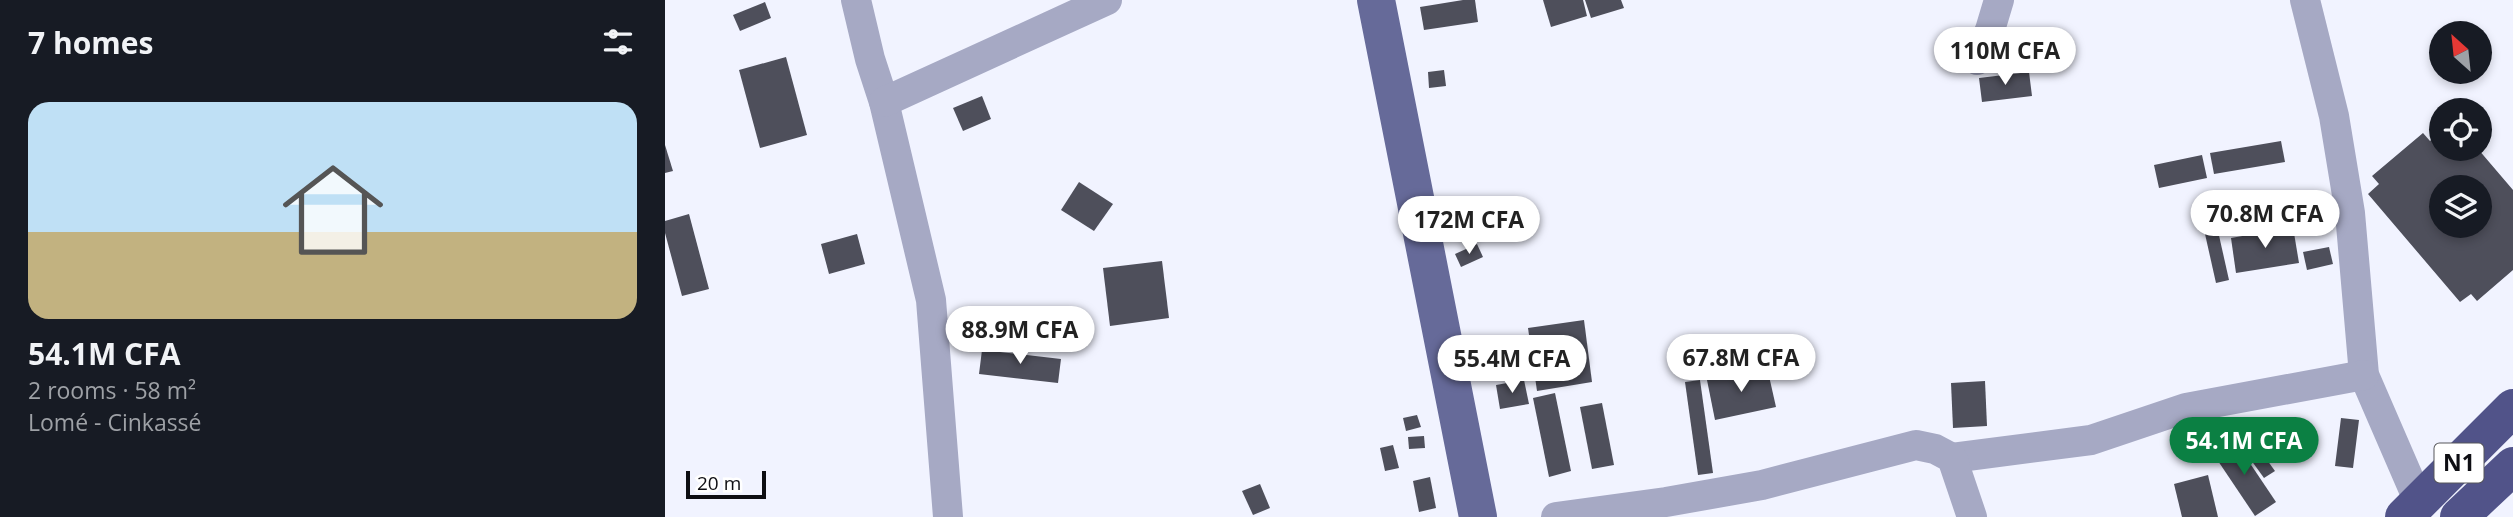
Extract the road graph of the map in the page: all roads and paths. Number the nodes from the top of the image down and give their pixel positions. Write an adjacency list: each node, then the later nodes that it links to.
1 (856, 0): 7 (street)
2 (1107, 0): 7 (street)
3 (1376, 0): 15 (main road)
4 (1999, 0): 6 (street)
5 (2305, 0): 8 (street)
6 (1977, 60)
7 (884, 102): 14 (street)
8 (2364, 374): 10 (street); 12 (street)
9 (2513, 408): 12 (highway, N1)
10 (1952, 458): 16 (street); 17 (street)
11 (2513, 466): 13 (highway, N1)
12 (2419, 502): 13 (highway)
13 (2462, 516)
14 (948, 517)
15 (1478, 517)
16 (1556, 517)
17 (1972, 517)

